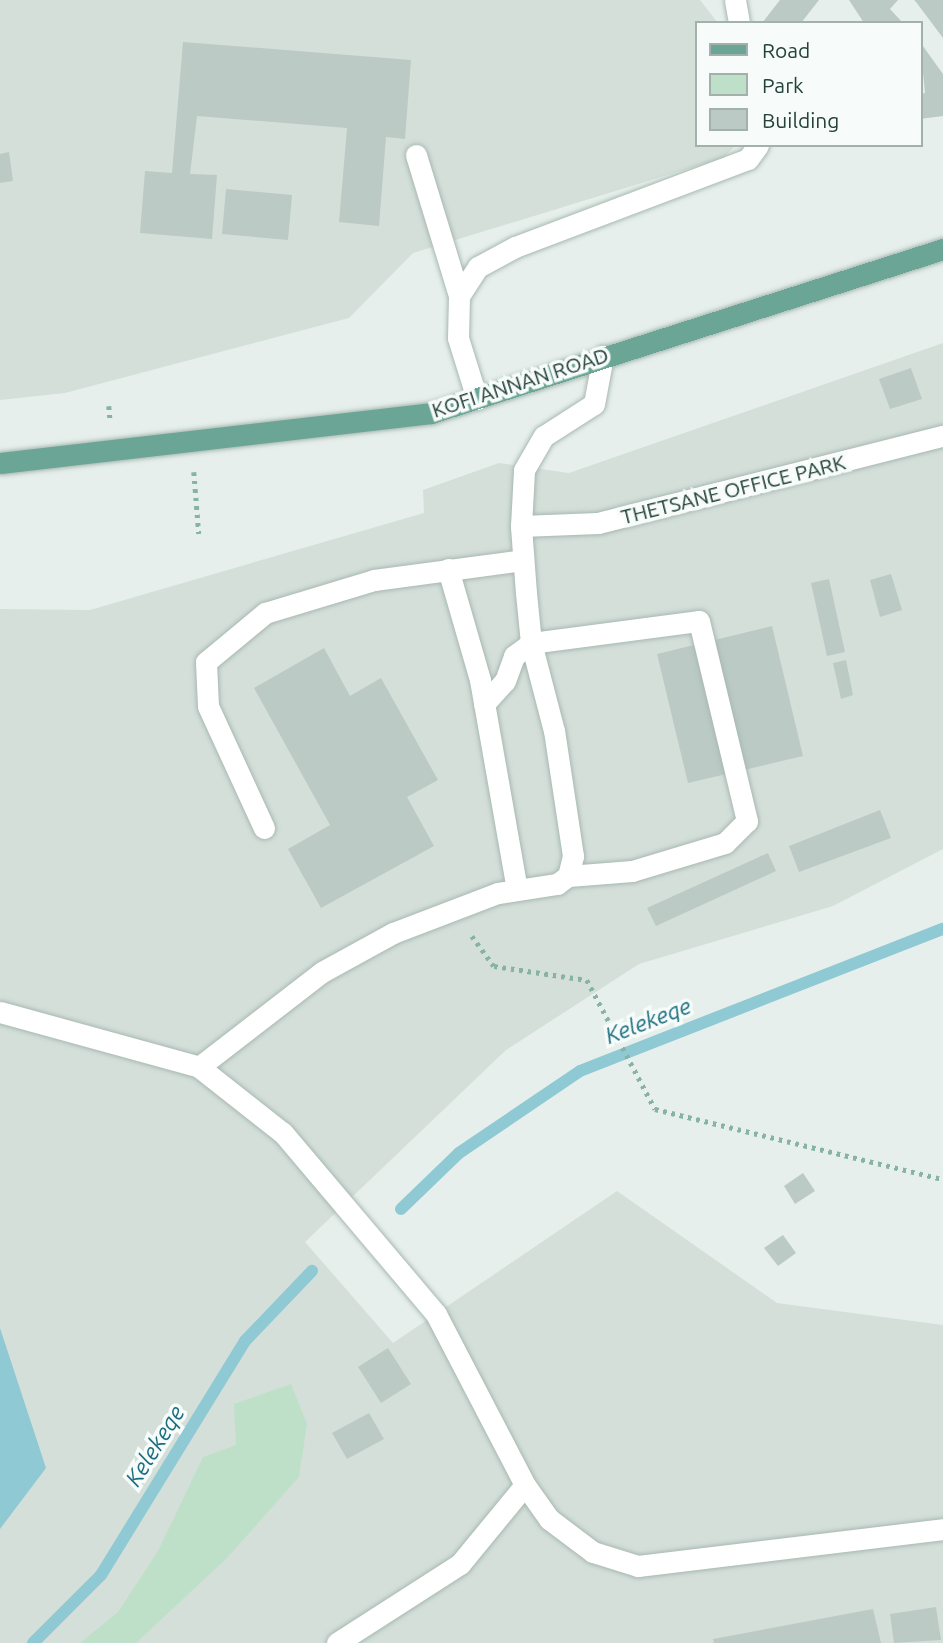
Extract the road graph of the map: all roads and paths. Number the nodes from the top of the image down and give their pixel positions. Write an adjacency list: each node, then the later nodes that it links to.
1 (735, 0): 2 (street)
2 (739, 21)
3 (757, 147): 6 (street)
4 (416, 155): 6 (street)
5 (943, 249): 7 (main road, KOFI ANNAN ROAD)
6 (459, 296): 8 (street)
7 (603, 356): 8 (main road, KOFI ANNAN ROAD); 12 (street)
8 (477, 399): 10 (main road, KOFI ANNAN ROAD)
9 (943, 436): 12 (street, THETSANE OFFICE PARK)
10 (190, 441): 11 (main road, KOFI ANNAN ROAD); 13 (path)
11 (0, 463)
12 (521, 526): 14 (street)
13 (199, 534)
14 (523, 560): 15 (street); 16 (street)
15 (448, 569): 17 (street); 18 (street)
16 (531, 643): 17 (street); 19 (street); 19 (street)
17 (484, 704): 20 (street)
18 (264, 828)
19 (569, 876): 20 (street)
20 (517, 889): 21 (street)
21 (455, 912): 23 (street); 24 (path)
22 (0, 1012): 23 (street)
23 (199, 1068): 25 (street)
24 (943, 1179)
25 (525, 1485): 26 (street); 27 (street)
26 (943, 1529)
27 (337, 1643)

